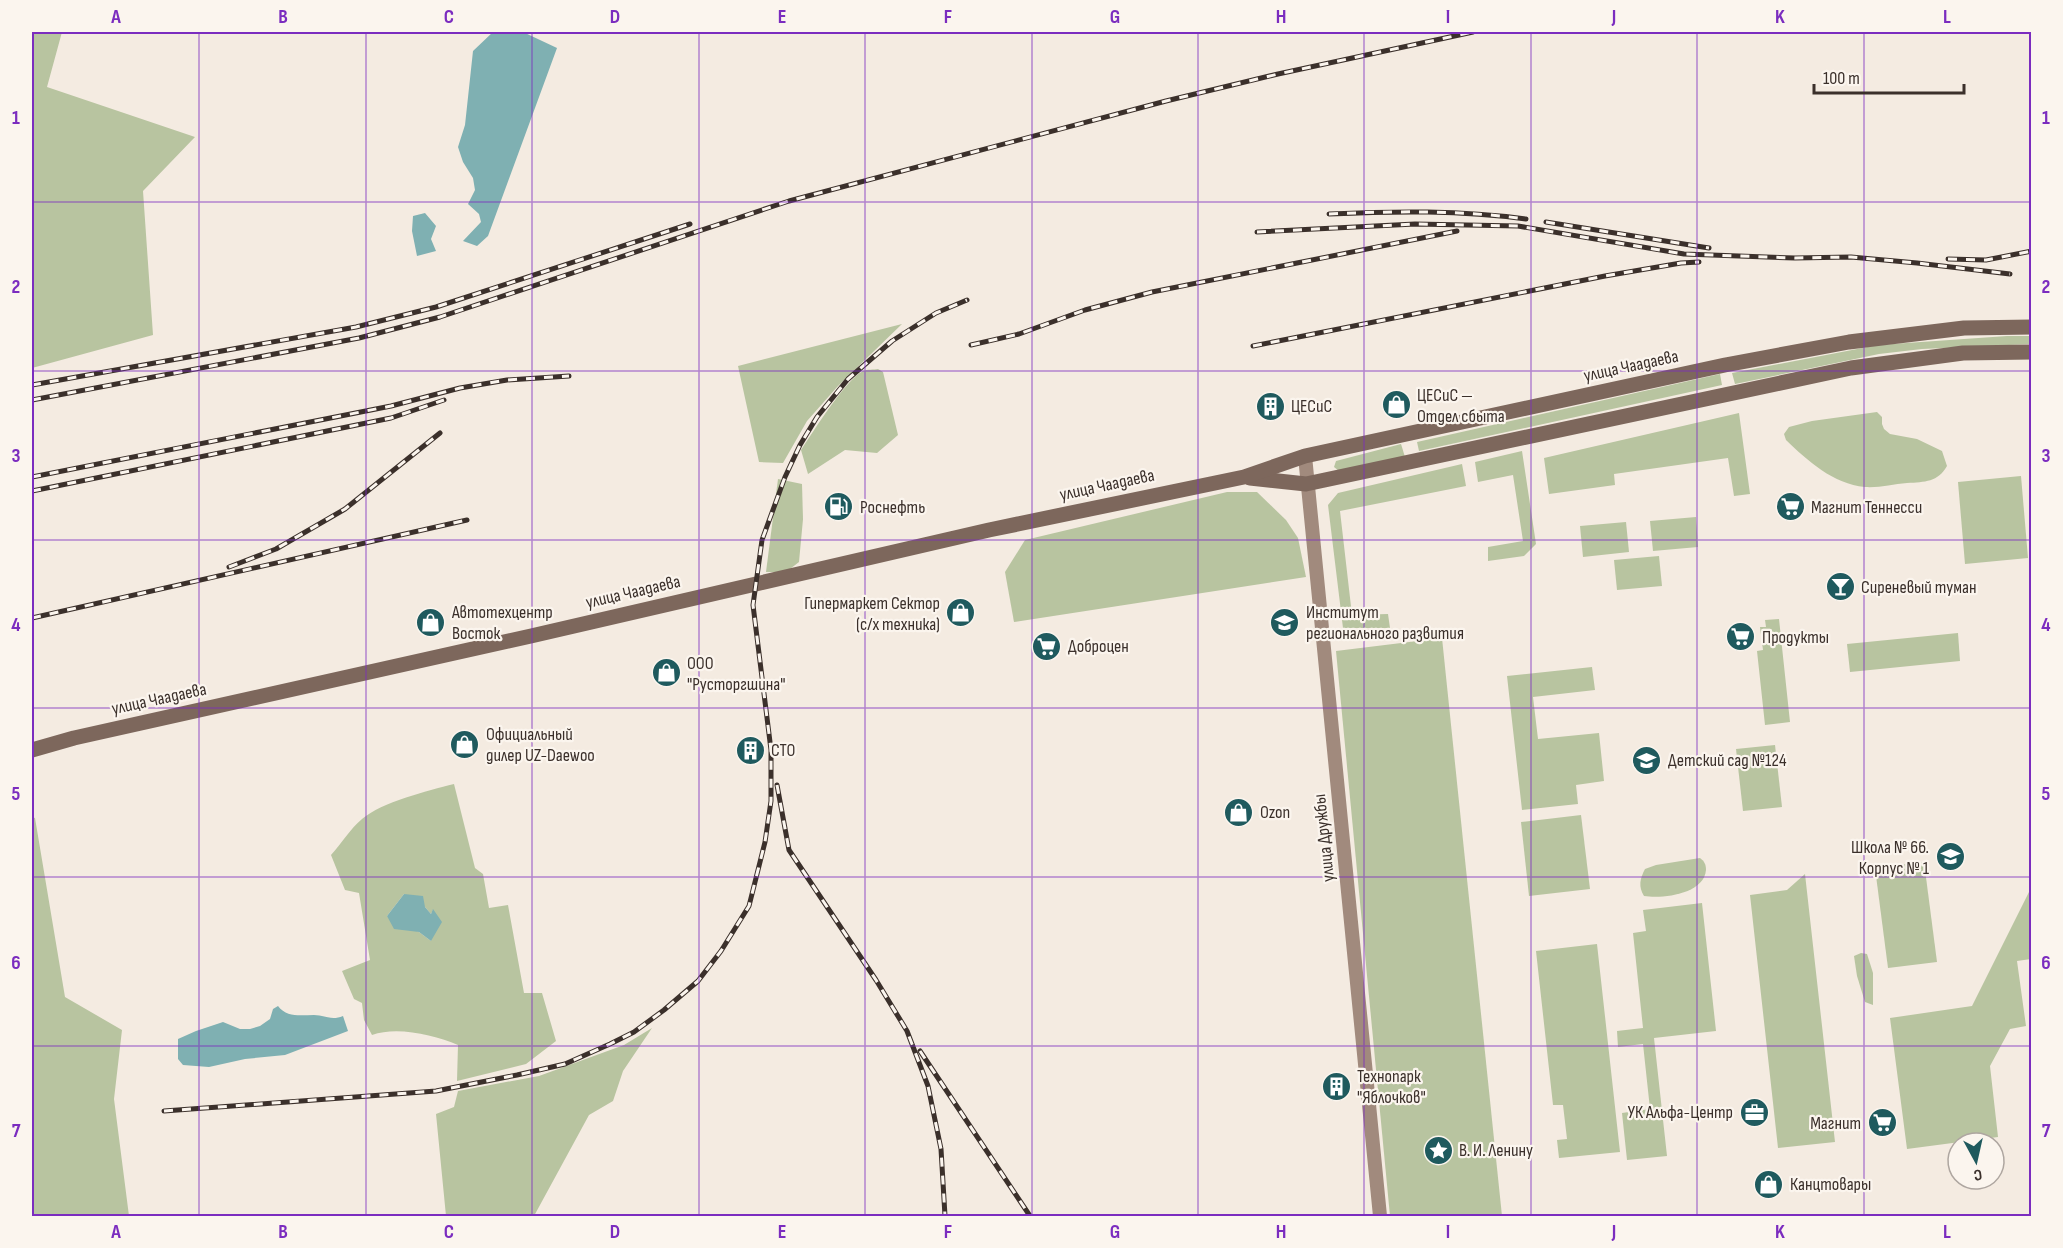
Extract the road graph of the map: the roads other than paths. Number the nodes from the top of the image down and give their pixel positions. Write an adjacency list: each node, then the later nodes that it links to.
1 (2031, 327): 3 (main road, улица Чаадаева)
2 (2031, 352): 5 (main road, улица Чаадаева)
3 (1305, 456): 4 (main road, улица Чаадаева); 5 (main road, улица Дружбы)
4 (1244, 477): 5 (main road, улица Чаадаева); 6 (main road, улица Чаадаева)
5 (1306, 484): 7 (main road, улица Дружбы)
6 (32, 750)
7 (1380, 1216)

